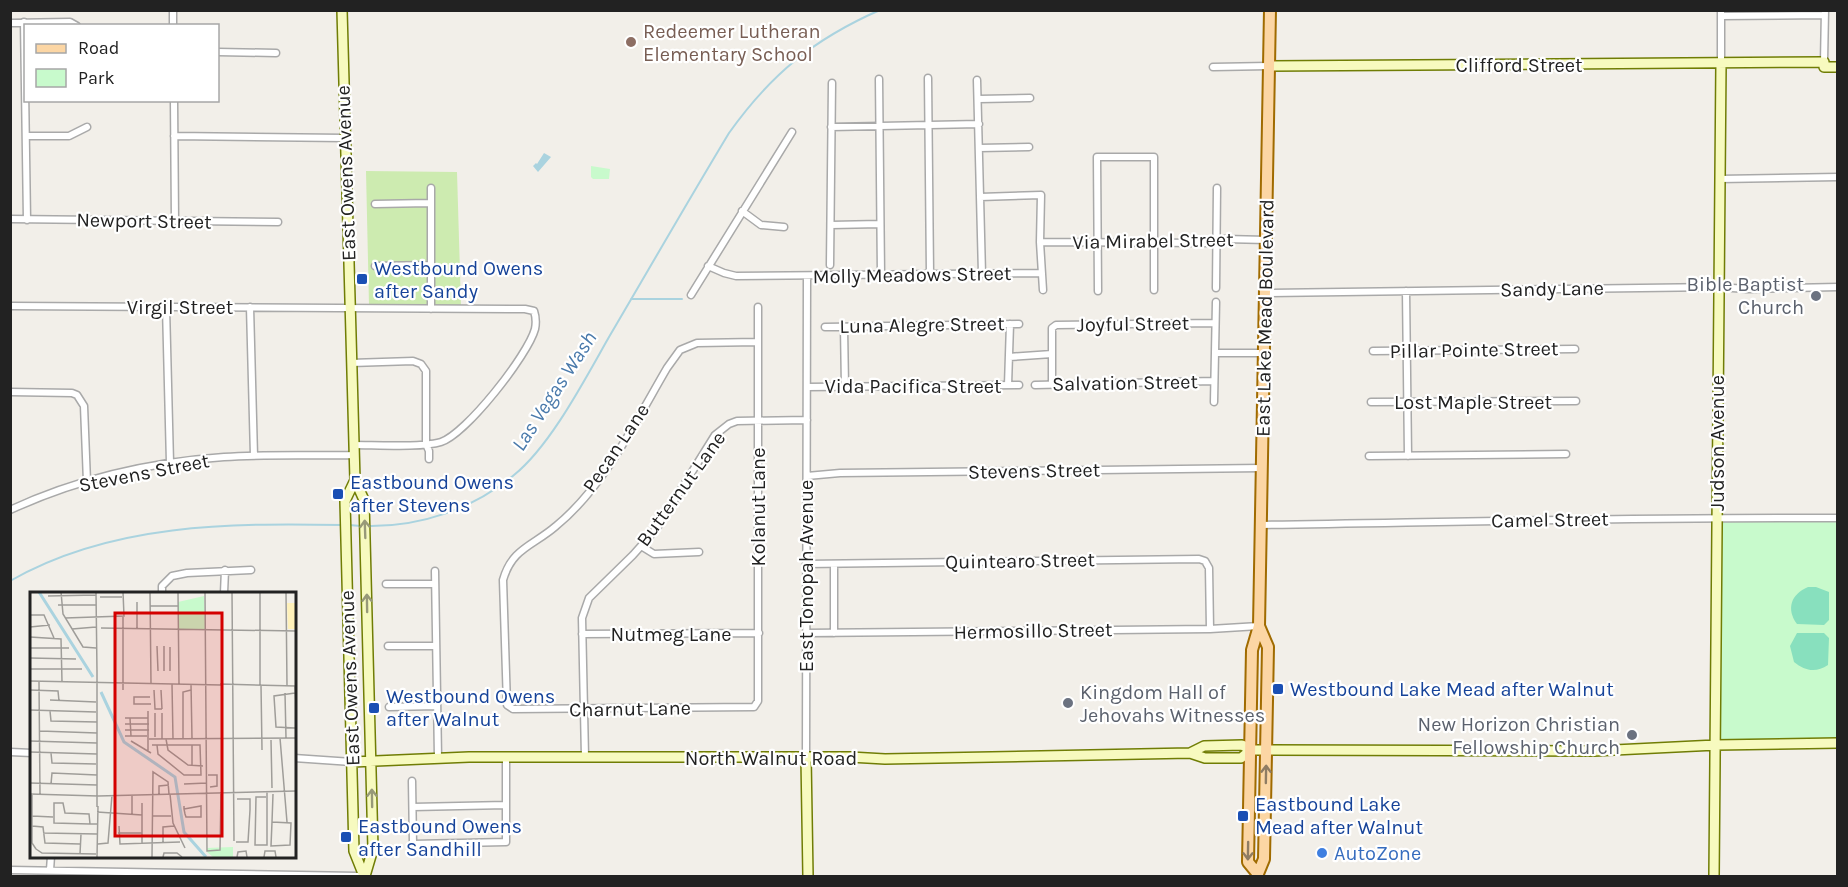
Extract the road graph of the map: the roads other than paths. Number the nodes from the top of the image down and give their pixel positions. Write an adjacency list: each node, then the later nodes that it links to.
1 (342, 10): 31 (street, East Owens Avenue)
2 (1270, 10): 13 (main road, East Lake Mead Boulevard)
3 (1721, 13): 4 (street); 10 (street, Judson Avenue)
4 (1825, 13): 11 (street)
5 (24, 22): 6 (street); 7 (street)
6 (10, 23)
7 (74, 24)
8 (219, 52): 9 (street)
9 (276, 53)
10 (1721, 63): 11 (street, Clifford Street); 13 (street, Clifford Street); 35 (street, Judson Avenue)
11 (1824, 64): 14 (street, Clifford Street)
12 (1213, 66): 13 (street, Clifford Street)
13 (1269, 66): 50 (main road, East Lake Mead Boulevard)
14 (1838, 67)
15 (927, 78): 24 (street)
16 (879, 79): 25 (street)
17 (977, 80): 20 (street)
18 (832, 82): 27 (street)
19 (1030, 98): 20 (street)
20 (979, 99): 23 (street)
21 (25, 102): 29 (street)
22 (174, 102): 30 (street)
23 (979, 124): 24 (street); 33 (street)
24 (927, 125): 25 (street); 59 (street)
25 (880, 126): 27 (street); 46 (street)
26 (87, 127): 29 (street)
27 (831, 127): 47 (street)
28 (792, 132): 41 (street)
29 (26, 136): 43 (street)
30 (174, 136): 31 (street); 44 (street)
31 (345, 138): 77 (street, East Owens Avenue)
32 (1029, 147): 33 (street)
33 (980, 148): 38 (street)
34 (1838, 177): 35 (street)
35 (1719, 179): 63 (street, Judson Avenue)
36 (431, 188): 39 (street)
37 (1217, 188): 49 (street)
38 (980, 197): 51 (street); 60 (street)
39 (429, 203): 40 (street); 54 (street)
40 (375, 204)
41 (742, 211): 48 (street); 57 (street)
42 (10, 219): 43 (street, Newport Street)
43 (27, 220): 44 (street, Newport Street)
44 (175, 221): 45 (street, Newport Street)
45 (278, 222)
46 (880, 224): 47 (street); 61 (street)
47 (831, 225): 55 (street)
48 (784, 227)
49 (1217, 240): 50 (street, Via Mirabel Street); 53 (street, Via Mirabel Street); 64 (street)
50 (1267, 240): 70 (main road, East Lake Mead Boulevard)
51 (1040, 242): 52 (street, Via Mirabel Street); 58 (street)
52 (1098, 242): 53 (street, Via Mirabel Street); 53 (street); 68 (street)
53 (1154, 242): 67 (street)
54 (430, 265): 56 (street); 78 (street)
55 (831, 265)
56 (375, 266)
57 (708, 266): 62 (street, Molly Meadows Street); 71 (street)
58 (1041, 273): 60 (street, Molly Meadows Street); 66 (street)
59 (930, 274): 60 (street, Molly Meadows Street); 61 (street, Molly Meadows Street)
60 (982, 274)
61 (881, 275): 62 (street, Molly Meadows Street)
62 (807, 276): 98 (street, East Tonopah Avenue)
63 (1718, 287): 65 (street, Sandy Lane); 69 (street, Sandy Lane); 120 (street, Judson Avenue)
64 (1216, 288)
65 (1838, 288)
66 (1043, 290)
67 (1154, 290)
68 (1098, 291)
69 (1406, 291): 70 (street, Sandy Lane); 87 (street)
70 (1266, 293): 89 (main road, East Lake Mead Boulevard)
71 (691, 295)
72 (1216, 302): 79 (street)
73 (10, 306): 74 (street, Virgil Street)
74 (166, 307): 76 (street, Virgil Street); 114 (street)
75 (758, 307): 84 (street, Kolanut Lane)
76 (250, 308): 77 (street, Virgil Street); 110 (street)
77 (350, 308): 78 (street); 92 (street, East Owens Avenue)
78 (431, 309): 107 (street, Stevens Street)
79 (1215, 323): 88 (street); 90 (street, Joyful Street)
80 (1010, 324): 81 (street, Luna Alegre Street); 83 (street, Luna Alegre Street); 91 (street)
81 (1019, 324)
82 (825, 327): 83 (street, Luna Alegre Street)
83 (844, 327): 99 (street)
84 (757, 342): 105 (street, Kolanut Lane); 142 (street, Pecan Lane)
85 (1575, 349): 87 (street, Pillar Pointe Street)
86 (1373, 351): 87 (street, Pillar Pointe Street)
87 (1406, 351): 104 (street)
88 (1215, 353): 89 (street); 93 (street)
89 (1264, 353): 115 (main road, East Lake Mead Boulevard)
90 (1052, 354): 91 (street); 94 (street)
91 (1009, 357): 95 (street)
92 (351, 363): 107 (street); 108 (street, East Owens Avenue)
93 (1214, 381): 94 (street, Salvation Street); 102 (street)
94 (1053, 384): 97 (street, Salvation Street)
95 (1008, 385): 96 (street, Vida Pacifica Street); 99 (street, Vida Pacifica Street)
96 (1019, 385)
97 (1035, 385)
98 (807, 387): 99 (street, Vida Pacifica Street); 106 (street, East Tonopah Avenue)
99 (845, 387)
100 (10, 392): 118 (street)
101 (1576, 401): 104 (street, Lost Maple Street)
102 (1214, 402)
103 (1371, 402): 104 (street, Lost Maple Street)
104 (1406, 402): 112 (street)
105 (758, 420): 106 (street, Butternut Lane); 123 (street, Butternut Lane); 136 (street, Kolanut Lane)
106 (807, 420): 116 (street, East Tonopah Avenue)
107 (426, 444): 108 (street, Stevens Street); 113 (street)
108 (354, 450): 110 (street, Stevens Street); 117 (street, East Owens Avenue)
109 (1566, 454): 112 (street)
110 (254, 456): 114 (street, Stevens Street)
111 (1369, 456): 112 (street)
112 (1408, 456)
113 (429, 459)
114 (170, 463): 118 (street, Stevens Street)
115 (1262, 468): 116 (street, Stevens Street); 122 (main road, East Lake Mead Boulevard)
116 (807, 476): 125 (street, East Tonopah Avenue)
117 (355, 480): 158 (street, East Owens Avenue, one-way to 117); 159 (street, East Owens Avenue)
118 (87, 482): 119 (street, Stevens Street)
119 (10, 510)
120 (1716, 518): 121 (street, Camel Street); 122 (street, Camel Street); 148 (street, Judson Avenue)
121 (1838, 518)
122 (1262, 525): 134 (main road, East Lake Mead Boulevard)
123 (641, 546): 124 (street); 139 (street, Butternut Lane)
124 (699, 552)
125 (806, 564): 126 (street, Quintearo Street); 137 (street, East Tonopah Avenue)
126 (834, 564): 135 (street, Quintearo Street); 138 (street)
127 (225, 570): 128 (street); 132 (street); 133 (street)
128 (251, 570)
129 (435, 571): 131 (street)
130 (386, 584): 131 (street)
131 (435, 584): 141 (street)
132 (162, 589)
133 (224, 592)
134 (1259, 626): 135 (street, Hermosillo Street); 149 (main road, East Lake Mead Boulevard); 150 (main road, East Lake Mead Boulevard)
135 (1210, 629): 138 (street, Hermosillo Street)
136 (759, 633): 139 (street, Nutmeg Lane); 145 (street, Kolanut Lane)
137 (806, 633): 138 (street, Hermosillo Street); 155 (street, East Tonopah Avenue)
138 (834, 633)
139 (582, 634): 146 (street, Butternut Lane)
140 (388, 646): 141 (street)
141 (436, 646): 143 (street)
142 (507, 705): 146 (street, Charnut Lane)
143 (437, 706): 144 (street); 157 (street)
144 (389, 707)
145 (754, 707): 146 (street, Charnut Lane)
146 (584, 710): 154 (street, Butternut Lane)
147 (1838, 743): 148 (street, North Walnut Road)
148 (1716, 745): 150 (street, North Walnut Road); 169 (street, Judson Avenue)
149 (1251, 750): 150 (street, North Walnut Road); 155 (street, North Walnut Road); 166 (main road, East Lake Mead Boulevard, one-way to 166)
150 (1266, 750): 166 (main road, East Lake Mead Boulevard, one-way to 150)
151 (10, 752): 152 (street)
152 (30, 753)
153 (506, 757): 154 (street, North Walnut Road); 157 (street, North Walnut Road); 161 (street)
154 (585, 757): 155 (street, North Walnut Road)
155 (806, 757): 168 (street, East Tonopah Avenue)
156 (296, 758): 159 (street)
157 (438, 758): 158 (street, North Walnut Road)
158 (371, 761): 159 (street, North Walnut Road); 159 (street, East Owens Avenue, one-way to 158)
159 (352, 762)
160 (412, 781): 162 (street)
161 (506, 805): 162 (street); 162 (street)
162 (412, 807)
163 (51, 857): 165 (street)
164 (10, 870): 165 (street)
165 (50, 870): 167 (street)
166 (1257, 875)
167 (358, 876)
168 (808, 876)
169 (1714, 876)

